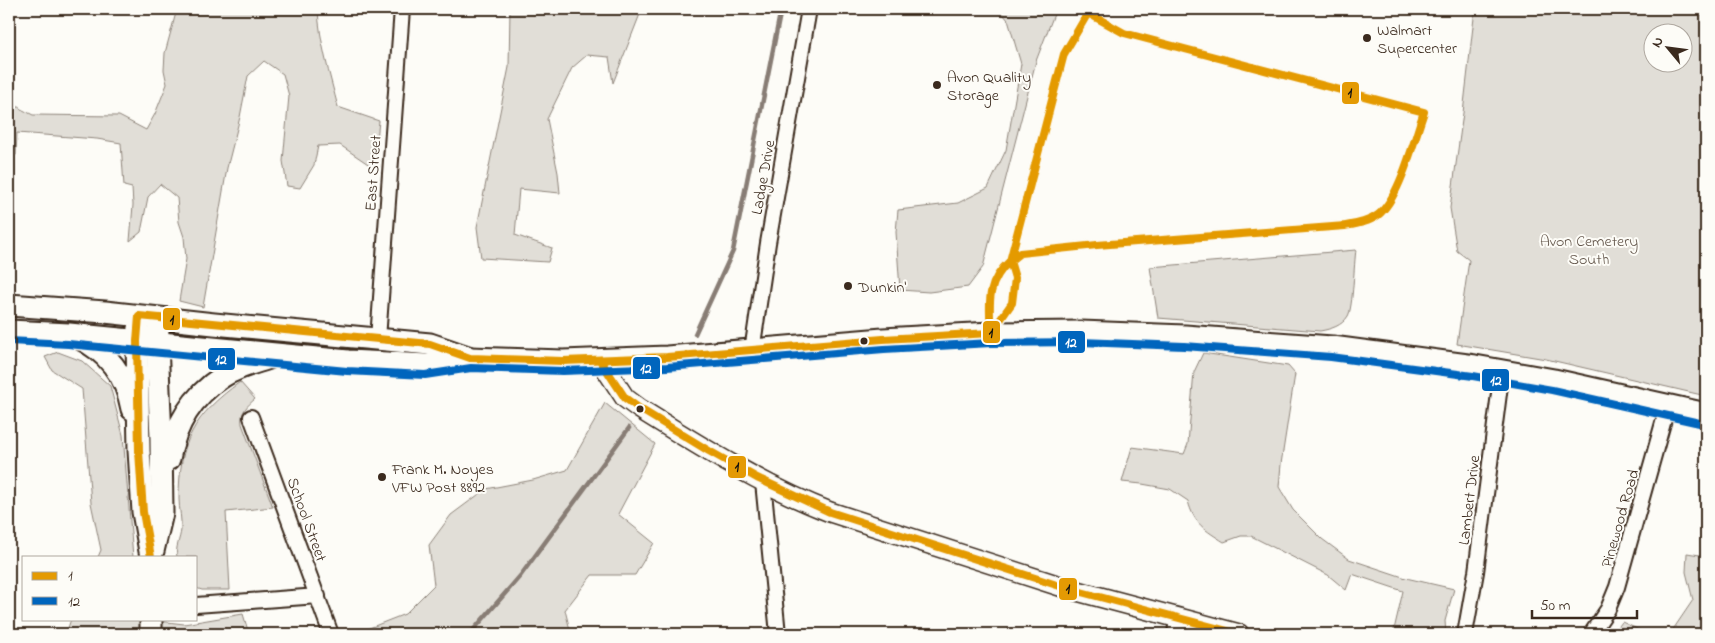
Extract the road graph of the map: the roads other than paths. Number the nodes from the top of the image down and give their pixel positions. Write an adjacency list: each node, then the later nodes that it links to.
1 (402, 9): 7 (street, East Street)
2 (809, 9): 9 (street, Ladge Drive)
3 (9, 305): 4 (main road)
4 (149, 317): 7 (main road); 8 (main road)
5 (9, 331): 6 (main road)
6 (70, 334): 8 (main road); 17 (main road)
7 (378, 339): 11 (main road)
8 (147, 342): 10 (main road); 17 (main road); 19 (main road)
9 (752, 351): 12 (main road); 13 (main road)
10 (279, 355): 11 (main road); 19 (main road)
11 (470, 358): 12 (main road)
12 (600, 360): 18 (main road)
13 (1502, 370): 14 (main road); 29 (street, Lambert Drive)
14 (1668, 405): 15 (main road); 30 (street, Pinewood Road)
15 (1706, 414)
16 (251, 417): 21 (street, School Street)
17 (140, 450): 20 (main road)
18 (763, 482): 24 (main road); 27 (street)
19 (162, 514): 20 (main road)
20 (151, 556)
21 (318, 596): 22 (street); 26 (street, School Street)
22 (198, 605)
23 (151, 620): 25 (main road)
24 (1176, 626): 28 (main road)
25 (151, 634)
26 (331, 634)
27 (778, 634)
28 (1239, 634)
29 (1464, 634)
30 (1591, 634)

